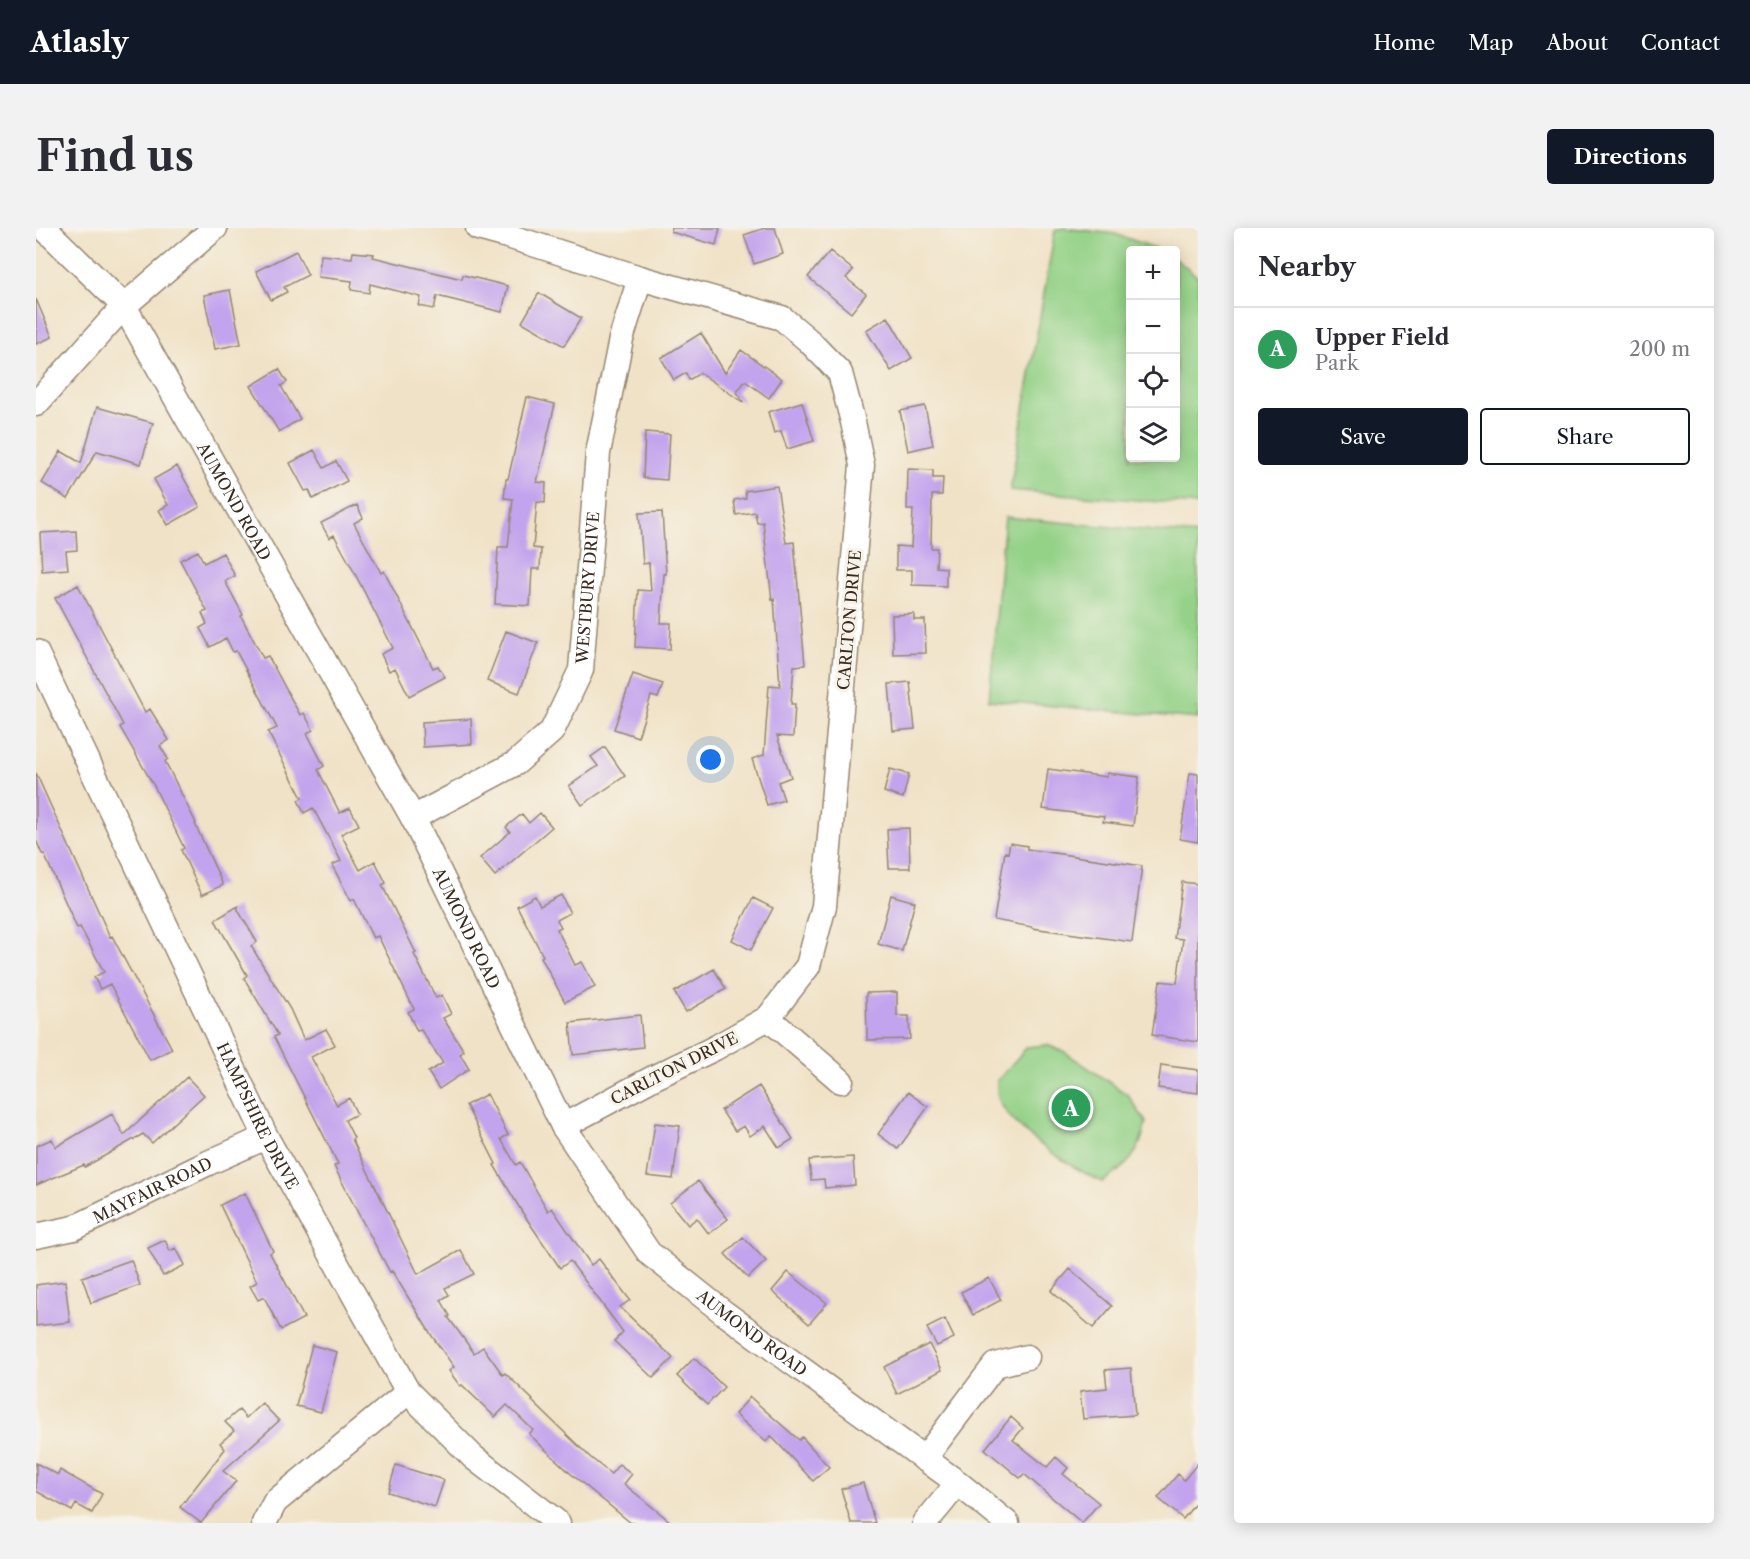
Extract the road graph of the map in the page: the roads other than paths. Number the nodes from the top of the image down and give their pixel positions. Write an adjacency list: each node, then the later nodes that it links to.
1 (44, 228): 5 (street, AUMOND ROAD)
2 (215, 228): 5 (street)
3 (478, 228): 4 (street, CARLTON DRIVE)
4 (640, 278): 8 (street, WESTBURY DRIVE); 9 (street, CARLTON DRIVE)
5 (124, 306): 6 (street); 8 (street, AUMOND ROAD)
6 (36, 404)
7 (36, 652): 12 (street, HAMPSHIRE DRIVE)
8 (413, 818): 11 (street, AUMOND ROAD)
9 (768, 1018): 10 (street); 11 (street, CARLTON DRIVE)
10 (842, 1081)
11 (563, 1126): 16 (street, AUMOND ROAD)
12 (266, 1137): 13 (street, MAYFAIR ROAD); 15 (street, HAMPSHIRE DRIVE)
13 (36, 1236)
14 (1027, 1357): 16 (street)
15 (408, 1392): 18 (street); 19 (street, HAMPSHIRE DRIVE)
16 (924, 1459): 17 (street, AUMOND ROAD)
17 (958, 1483): 20 (street); 21 (street, AUMOND ROAD)
18 (264, 1523)
19 (558, 1523)
20 (925, 1523)
21 (1008, 1523)

